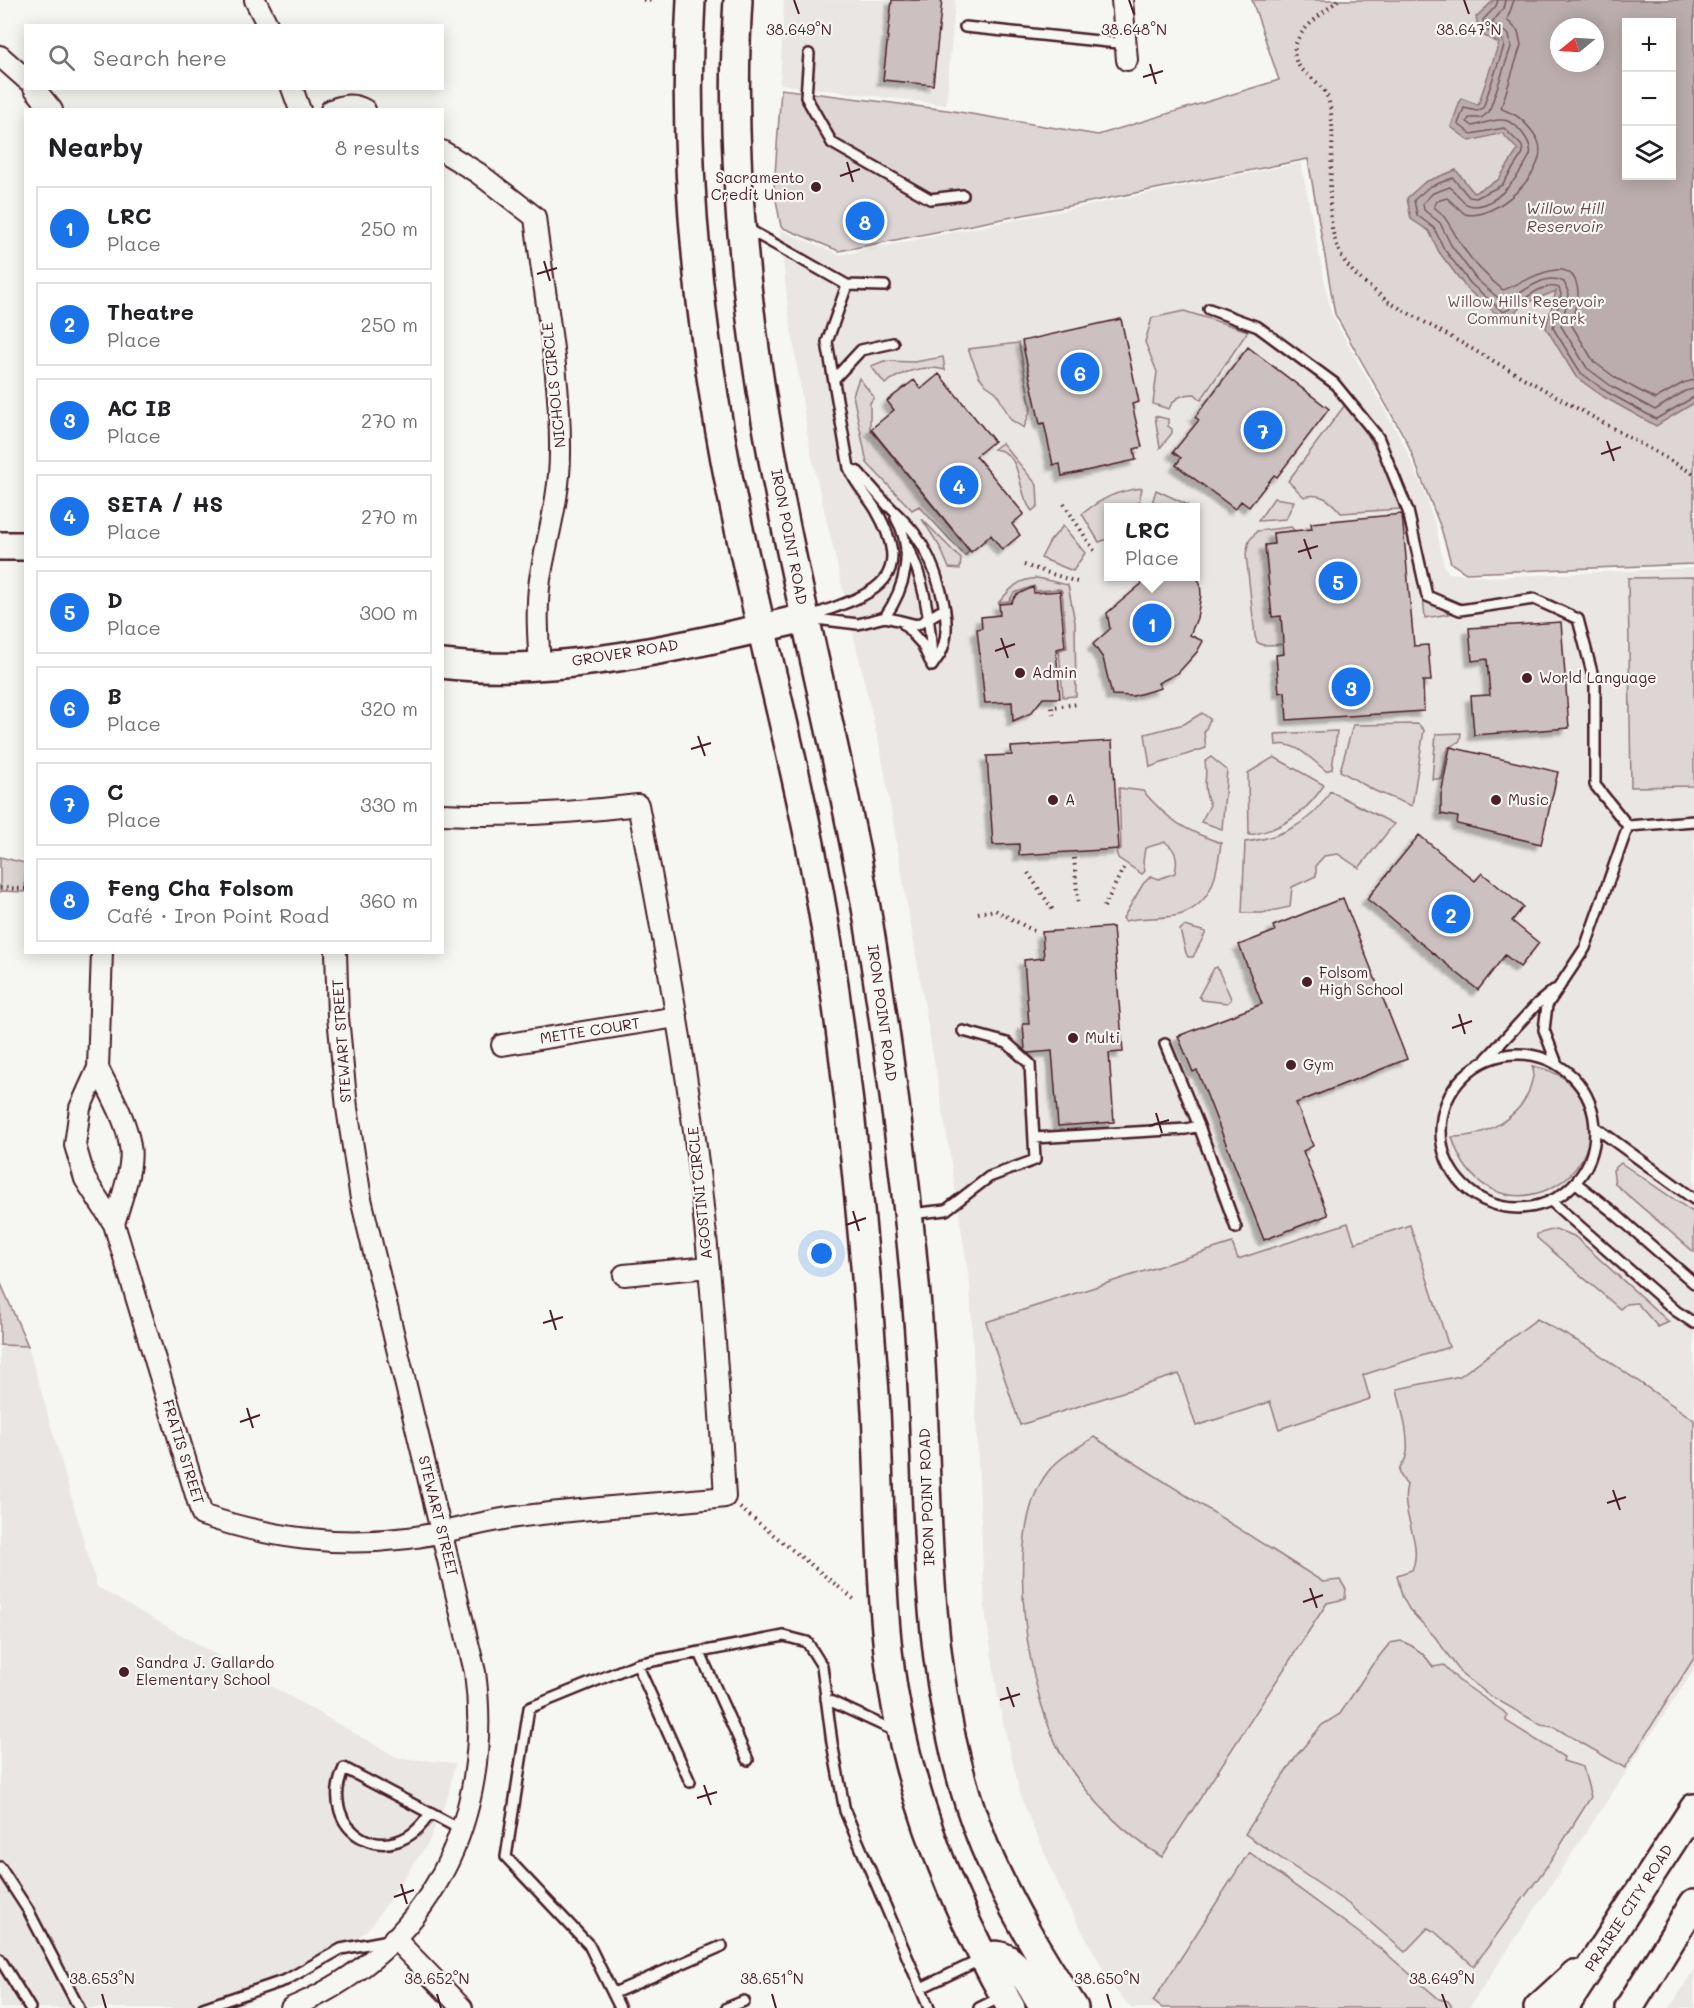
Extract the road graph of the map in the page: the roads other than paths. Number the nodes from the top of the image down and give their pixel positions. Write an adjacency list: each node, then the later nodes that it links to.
1 (255, 0): 5 (street)
2 (691, 0): 35 (main road)
3 (738, 0): 19 (main road, IRON POINT ROAD)
4 (1122, 0): 7 (street)
5 (267, 24)
6 (965, 27): 7 (lane)
7 (1127, 52)
8 (809, 54): 18 (lane)
9 (0, 56): 10 (street)
10 (24, 77)
11 (36, 90): 13 (street)
12 (293, 90): 14 (street)
13 (50, 108)
14 (299, 108)
15 (337, 108): 16 (street)
16 (362, 108)
17 (444, 152): 37 (street, NICHOLS CIRCLE)
18 (963, 195)
19 (743, 226): 20 (lane); 32 (main road, IRON POINT ROAD)
20 (847, 285): 21 (lane); 24 (lane)
21 (885, 286)
22 (1209, 309): 41 (lane)
23 (893, 343): 24 (lane)
24 (835, 378): 25 (lane)
25 (849, 468): 26 (lane); 32 (lane)
26 (886, 503): 29 (lane); 30 (lane)
27 (0, 546): 28 (main road)
28 (24, 546)
29 (906, 546): 31 (lane); 33 (lane)
30 (944, 609): 33 (lane); 38 (lane)
31 (885, 617): 32 (lane); 34 (lane)
32 (805, 618): 35 (main road, GROVER ROAD); 58 (main road, IRON POINT ROAD)
33 (927, 621): 34 (lane); 38 (lane)
34 (903, 623): 38 (lane)
35 (763, 628): 37 (main road, GROVER ROAD); 69 (main road)
36 (444, 664): 37 (main road, GROVER ROAD)
37 (540, 666)
38 (932, 666)
39 (444, 814): 45 (street, AGOSTINI CIRCLE)
40 (1694, 821): 41 (lane)
41 (1628, 826): 44 (lane)
42 (102, 954): 51 (street, FRATIS STREET)
43 (336, 954): 65 (street, STEWART STREET)
44 (1560, 985): 49 (lane); 50 (lane)
45 (677, 1017): 48 (street, METTE COURT); 61 (street, AGOSTINI CIRCLE)
46 (963, 1031): 54 (lane)
47 (1165, 1044): 52 (lane)
48 (502, 1045)
49 (1484, 1061): 50 (lane); 57 (lane)
50 (1557, 1064): 53 (lane)
51 (98, 1068): 59 (street, FRATIS STREET); 59 (street, FRATIS STREET)
52 (1199, 1126): 54 (lane); 60 (lane)
53 (1595, 1127): 55 (lane); 56 (lane)
54 (1034, 1138): 58 (lane)
55 (1576, 1183): 57 (lane); 63 (lane)
56 (1694, 1199)
57 (1551, 1201): 64 (lane)
58 (908, 1215): 96 (main road, IRON POINT ROAD)
59 (114, 1224): 65 (street, FRATIS STREET)
60 (1236, 1228)
61 (709, 1267): 62 (street); 65 (street, AGOSTINI CIRCLE)
62 (624, 1275)
63 (1694, 1283)
64 (1694, 1323)
65 (442, 1531): 74 (street, STEWART STREET)
66 (700, 1653): 67 (lane); 68 (lane); 70 (lane)
67 (637, 1664): 71 (lane); 83 (lane)
68 (826, 1699): 69 (lane); 82 (lane)
69 (901, 1734): 81 (main road)
70 (748, 1760)
71 (690, 1782)
72 (1694, 1808): 79 (main road, PRAIRIE CITY ROAD)
73 (430, 1813): 73 (lane); 74 (lane)
74 (462, 1830): 77 (street, STEWART STREET)
75 (0, 1867): 87 (lane)
76 (1694, 1903): 99 (main road)
77 (394, 1938): 88 (lane); 89 (street, STEWART STREET); 90 (street)
78 (722, 1946): 83 (lane)
79 (1597, 1956): 97 (main road); 98 (main road, PRAIRIE CITY ROAD)
80 (0, 1959): 86 (lane)
81 (983, 1959): 82 (lane); 85 (main road); 95 (main road)
82 (921, 1988): 93 (lane)
83 (614, 1993): 91 (lane)
84 (744, 2001): 92 (lane)
85 (1007, 2002): 94 (lane)
86 (30, 2008)
87 (79, 2008)
88 (203, 2008)
89 (291, 2008)
90 (462, 2008)
91 (620, 2008)
92 (728, 2008)
93 (929, 2008)
94 (979, 2008)
95 (1044, 2008)
96 (1074, 2008)
97 (1538, 2008)
98 (1564, 2008)
99 (1629, 2008)

